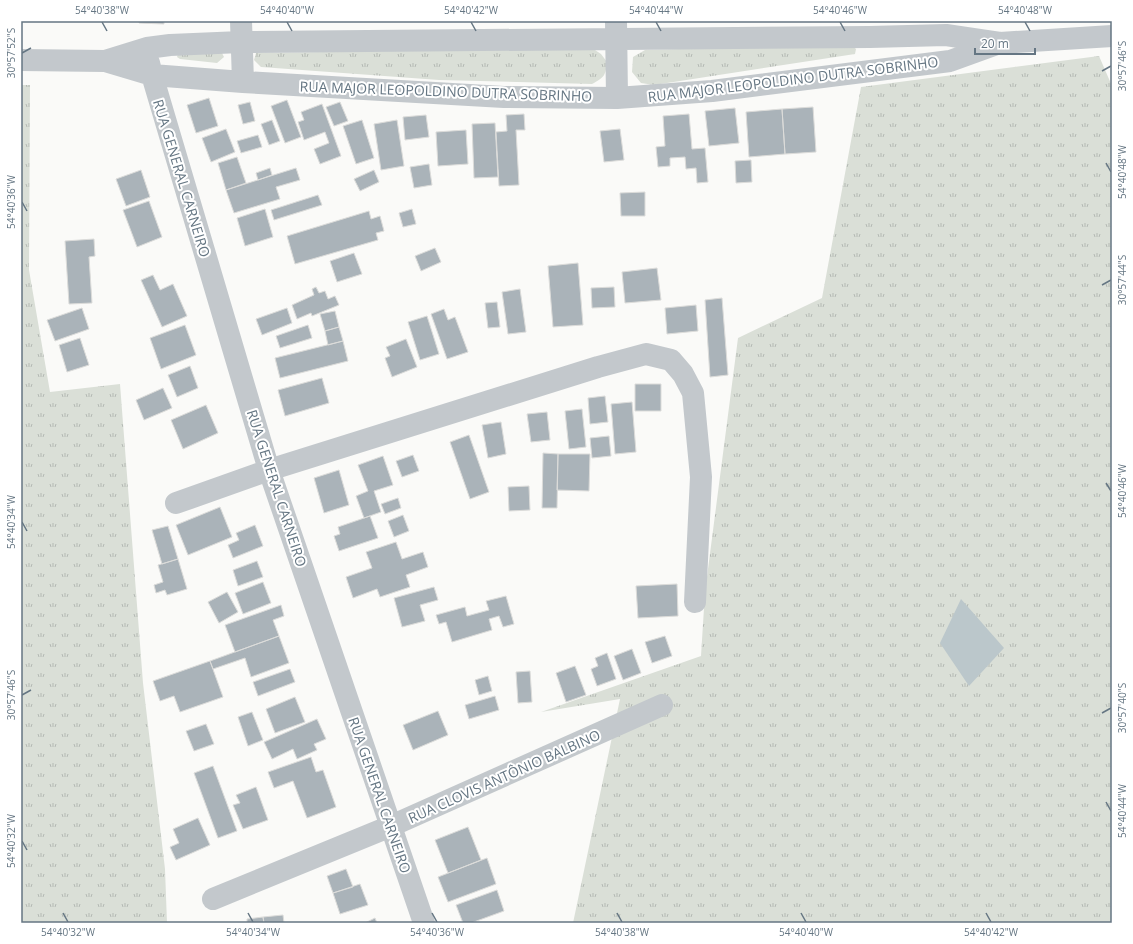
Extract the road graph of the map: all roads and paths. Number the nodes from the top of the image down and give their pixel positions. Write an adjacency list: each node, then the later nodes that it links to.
1 (866, 29): 2 (street, RUA MAJOR LEOPOLDINO DUTRA SOBRINHO); 5 (street, RUA MAJOR LEOPOLDINO DUTRA SOBRINHO); 9 (street)
2 (616, 30): 3 (street, RUA MAJOR LEOPOLDINO DUTRA SOBRINHO); 12 (street)
3 (241, 32): 6 (street, RUA MAJOR LEOPOLDINO DUTRA SOBRINHO); 11 (street)
4 (1109, 34): 5 (street, RUA MAJOR LEOPOLDINO DUTRA SOBRINHO)
5 (1000, 43): 9 (street, RUA MAJOR LEOPOLDINO DUTRA SOBRINHO)
6 (147, 48): 8 (street, RUA MAJOR LEOPOLDINO DUTRA SOBRINHO); 10 (street, RUA GENERAL CARNEIRO)
7 (21, 60): 8 (street, RUA MAJOR LEOPOLDINO DUTRA SOBRINHO)
8 (105, 61): 10 (street, RUA MAJOR LEOPOLDINO DUTRA SOBRINHO)
9 (883, 69): 12 (street, RUA MAJOR LEOPOLDINO DUTRA SOBRINHO)
10 (152, 75): 11 (street, RUA MAJOR LEOPOLDINO DUTRA SOBRINHO); 13 (street, RUA GENERAL CARNEIRO)
11 (243, 82): 12 (street, RUA MAJOR LEOPOLDINO DUTRA SOBRINHO)
12 (617, 98)
13 (270, 470): 14 (street); 15 (street); 17 (street, RUA GENERAL CARNEIRO)
14 (176, 503)
15 (694, 602)
16 (662, 705): 17 (street, RUA CLOVIS ANTÔNIO BALBINO)
17 (391, 826): 18 (street, RUA CLOVIS ANTÔNIO BALBINO); 19 (street, RUA GENERAL CARNEIRO)
18 (213, 899)
19 (424, 923)

